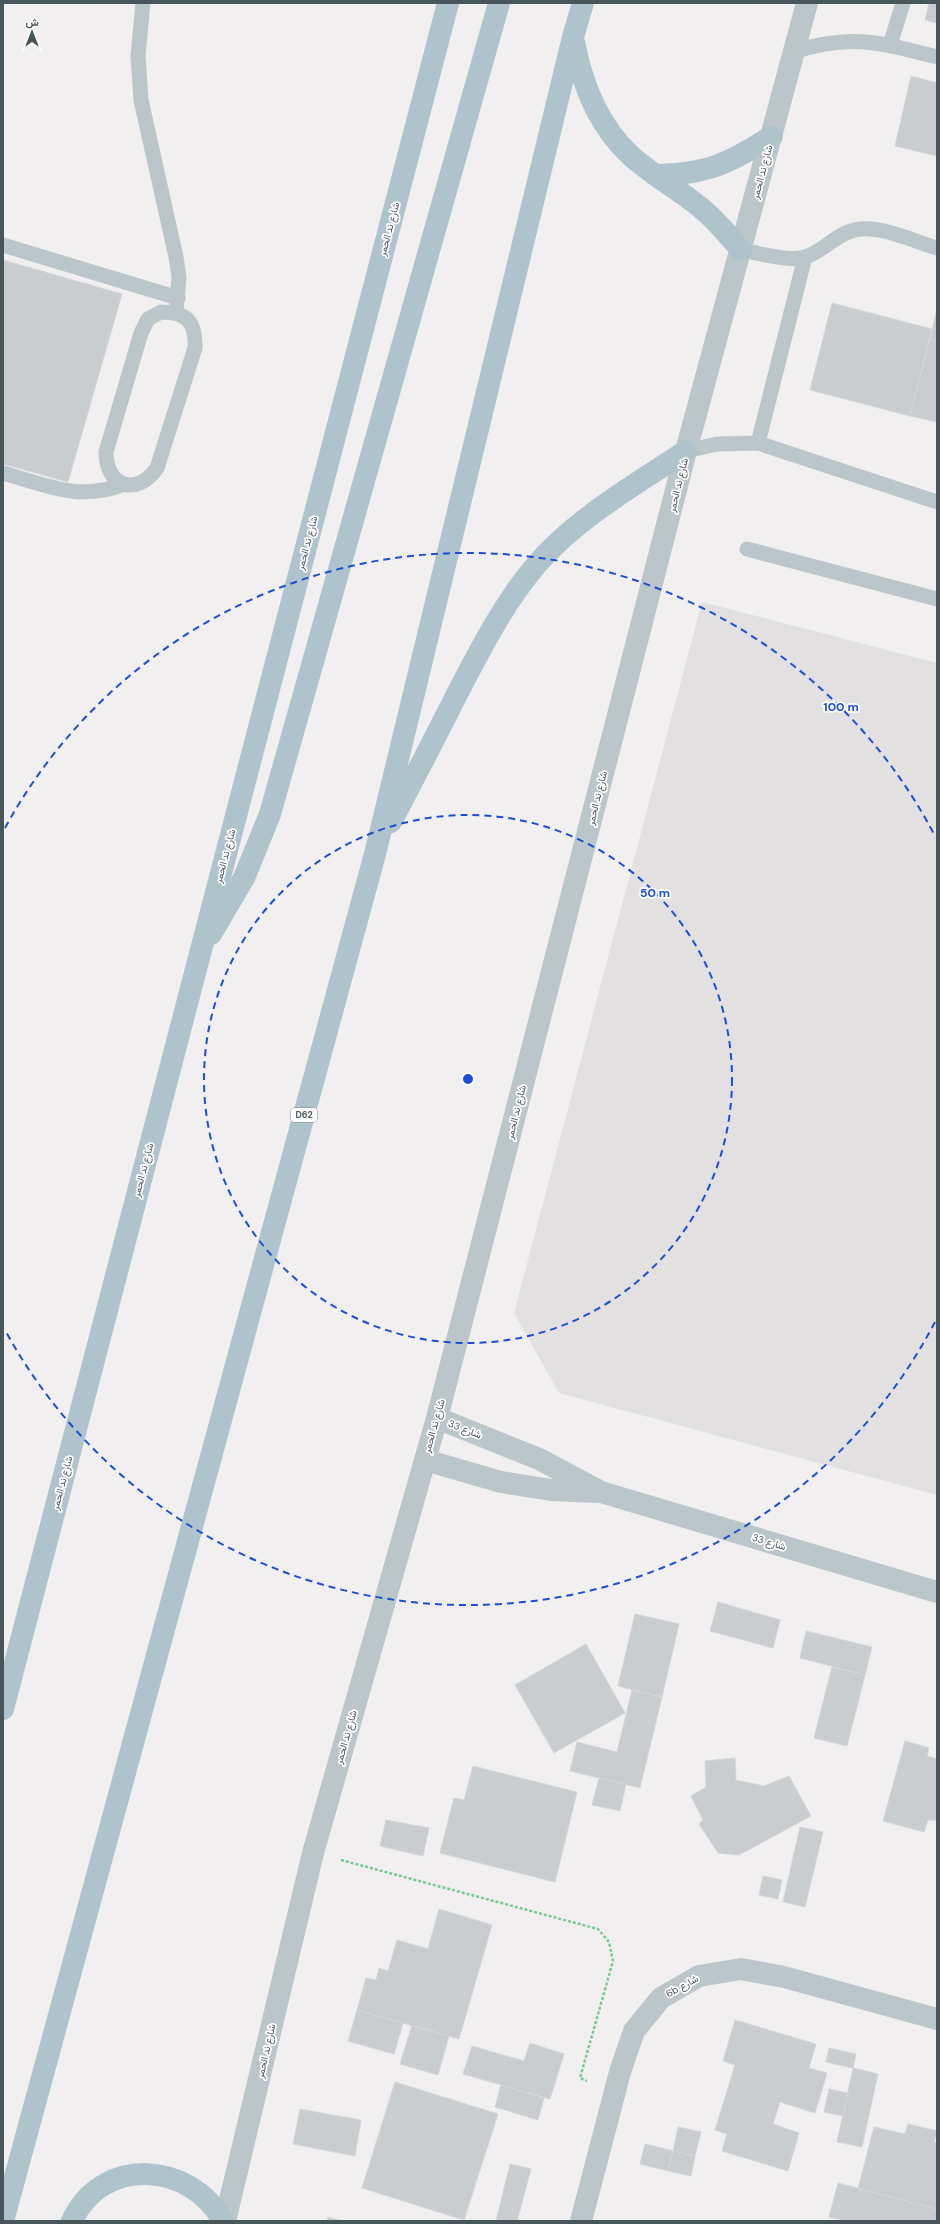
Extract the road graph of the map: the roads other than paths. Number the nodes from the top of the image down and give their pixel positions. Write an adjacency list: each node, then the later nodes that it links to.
1 (144, 3): 17 (lane)
2 (448, 3): 26 (main road, شارع ند الحمر)
3 (499, 3): 26 (main road)
4 (583, 3): 7 (main road, D62)
5 (807, 3): 9 (street, شارع ند الحمر)
6 (903, 3): 8 (lane)
7 (573, 37): 12 (main road); 25 (main road, D62)
8 (890, 45): 9 (lane); 10 (lane)
9 (794, 52): 11 (street, شارع ند الحمر)
10 (937, 57)
11 (772, 136): 12 (main road); 15 (street, شارع ند الحمر)
12 (655, 175): 15 (main road)
13 (3, 245): 17 (lane)
14 (937, 248): 16 (lane)
15 (741, 250): 16 (lane); 19 (street, شارع ند الحمر)
16 (805, 257): 18 (lane)
17 (177, 305): 21 (lane); 21 (lane)
18 (758, 443): 19 (lane); 22 (lane)
19 (686, 451): 25 (main road); 27 (street, شارع ند الحمر)
20 (3, 474): 21 (lane)
21 (124, 484)
22 (937, 502)
23 (747, 549): 24 (lane)
24 (937, 600)
25 (375, 854): 33 (main road, D62)
26 (200, 953): 31 (main road, شارع ند الحمر)
27 (437, 1418): 28 (street, شارع ند الحمر); 29 (street, شارع 33)
28 (425, 1460): 29 (street, شارع 33); 35 (street, شارع ند الحمر)
29 (601, 1492): 30 (street, شارع 33)
30 (937, 1592)
31 (3, 1709)
32 (937, 2019): 36 (street, 6b شارع)
33 (4, 2221)
34 (72, 2221): 35 (main road)
35 (224, 2221)
36 (581, 2221)

